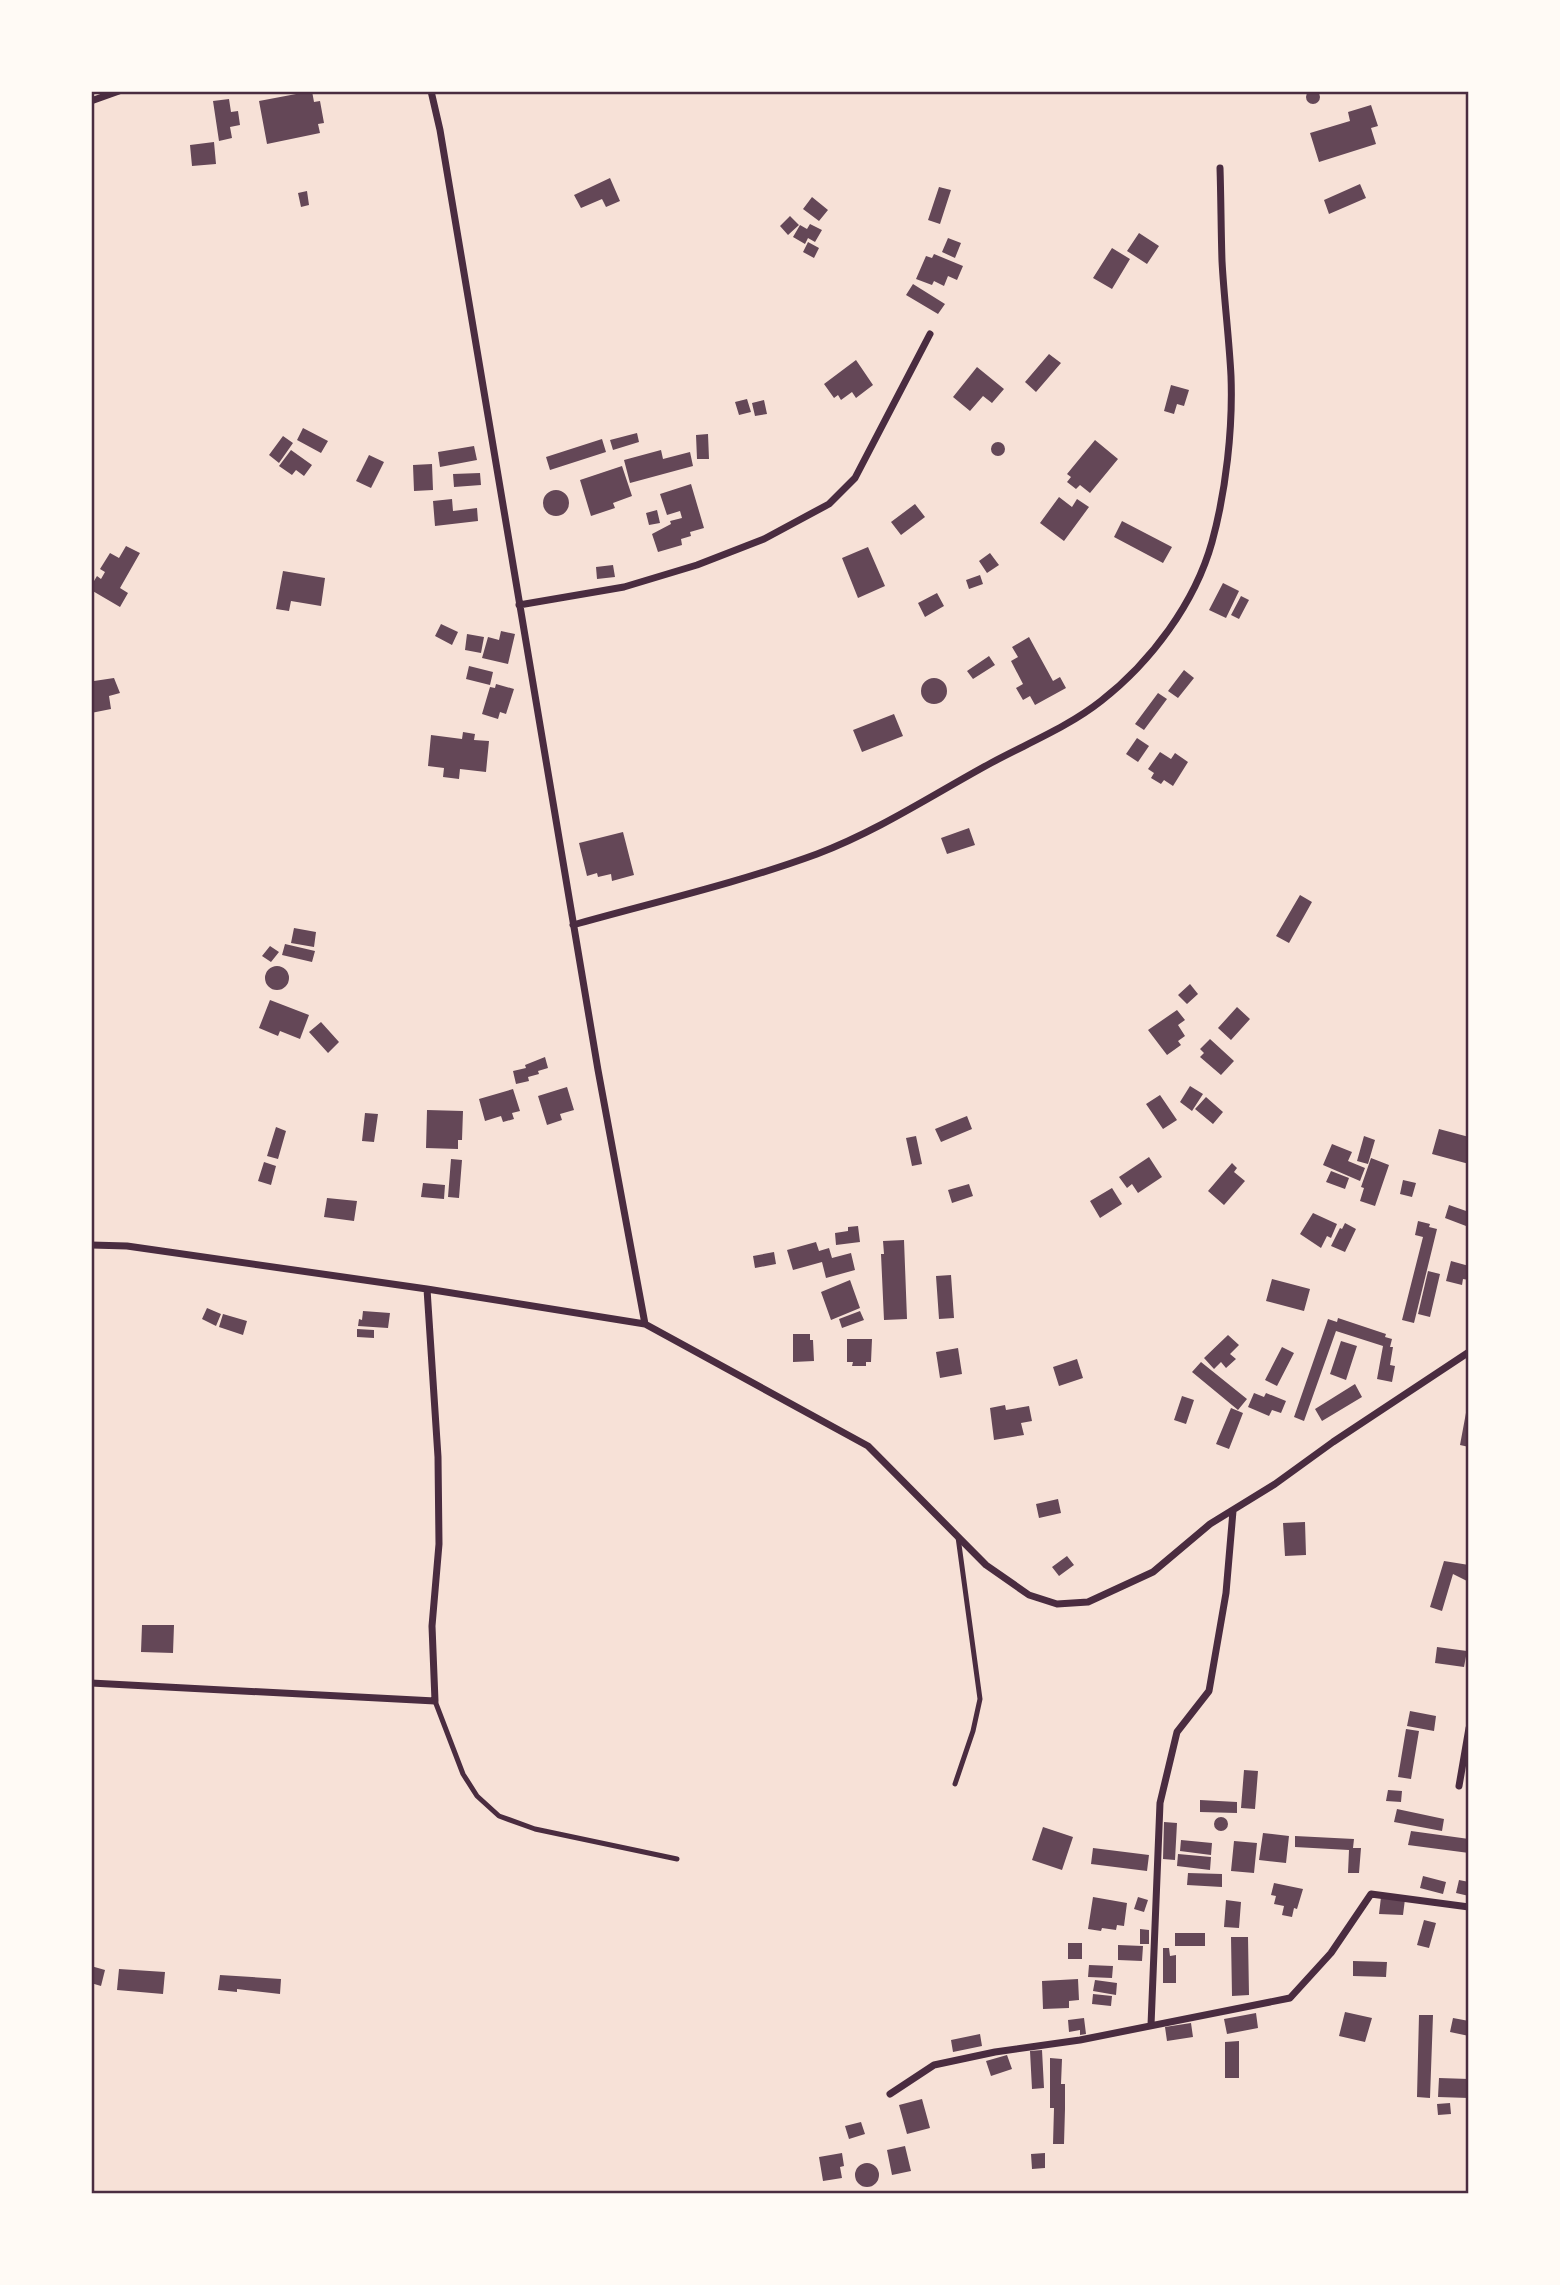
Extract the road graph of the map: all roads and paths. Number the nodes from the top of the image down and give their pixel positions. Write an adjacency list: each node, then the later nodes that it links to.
1 (119, 91): 3 (street)
2 (431, 91): 6 (street)
3 (91, 101)
4 (1220, 168): 7 (street)
5 (930, 334): 6 (street)
6 (519, 605): 7 (street)
7 (573, 925): 10 (street)
8 (91, 1245): 9 (street)
9 (427, 1289): 10 (street); 15 (street)
10 (645, 1324): 13 (street)
11 (1469, 1352): 12 (street)
12 (1233, 1511): 13 (street); 21 (street)
13 (957, 1536): 17 (lane)
14 (91, 1683): 15 (street)
15 (435, 1700): 19 (lane)
16 (1469, 1728): 18 (street)
17 (956, 1784)
18 (1459, 1786)
19 (677, 1859)
20 (1469, 1907): 21 (street)
21 (1152, 2025): 22 (street)
22 (890, 2094)

